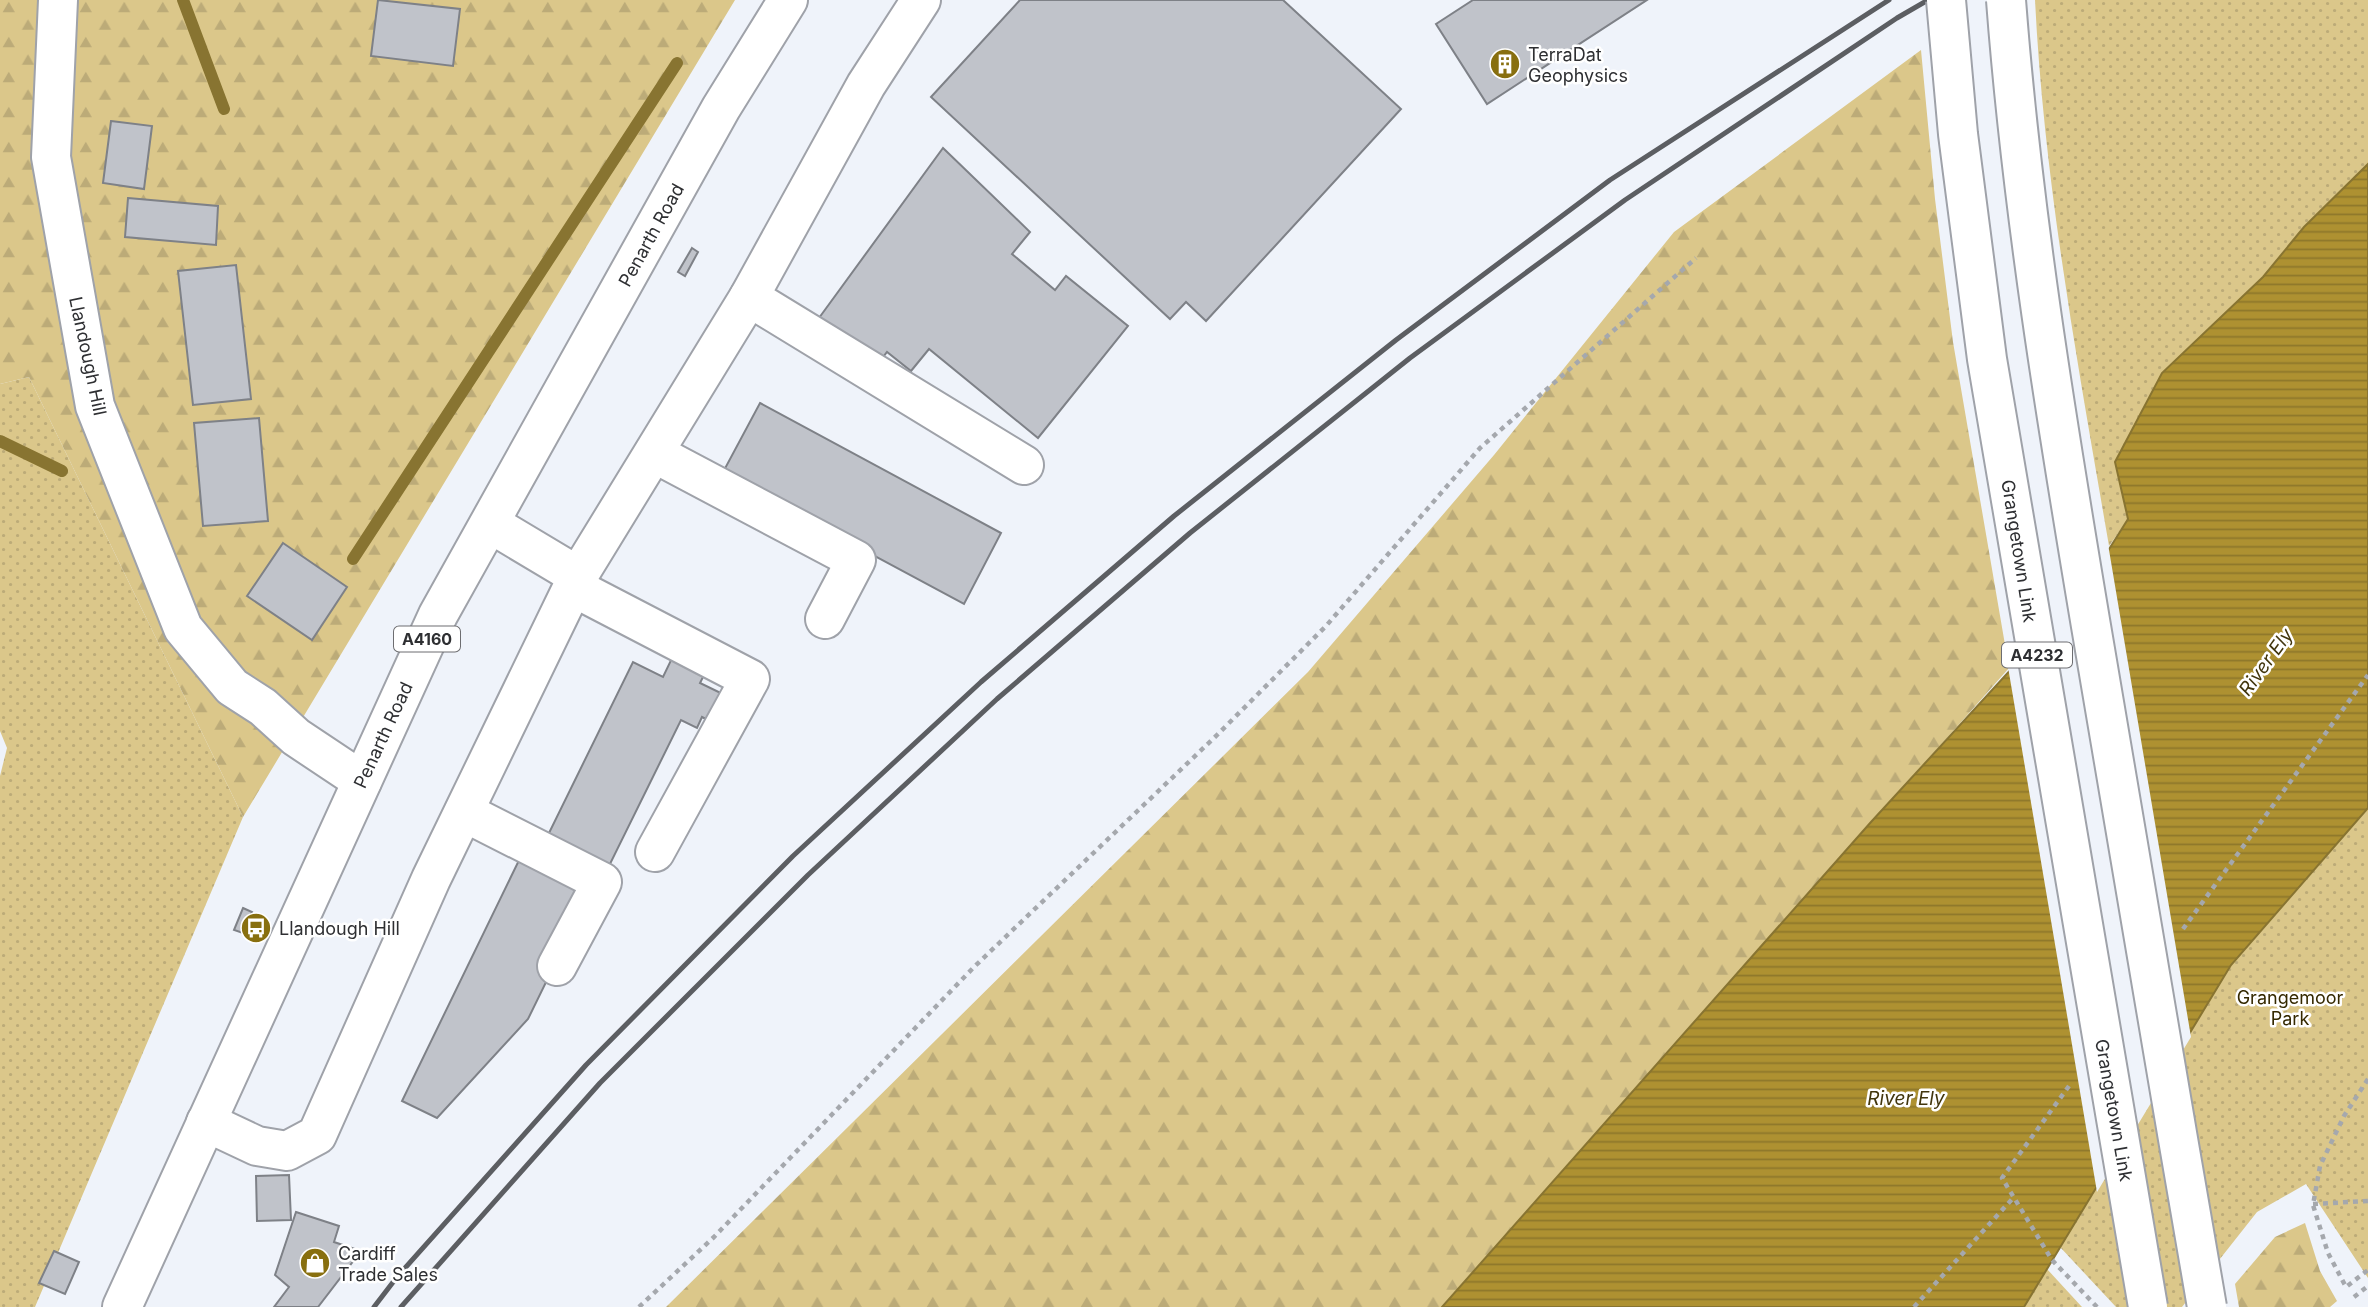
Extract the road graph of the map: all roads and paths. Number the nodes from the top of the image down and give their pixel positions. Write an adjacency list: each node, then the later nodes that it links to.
1 (58, 0): 13 (main road, Llandough Hill)
2 (788, 0): 10 (main road, Penarth Road / A4160)
3 (921, 0): 7 (main road)
4 (1946, 0): 30 (main road, Grangetown Link / A4232, bridge)
5 (2006, 0): 31 (main road, A4232, bridge)
6 (1696, 258): 27 (path)
7 (749, 297): 8 (main road); 9 (main road)
8 (654, 453): 11 (main road); 12 (main road)
9 (1024, 465)
10 (491, 524): 11 (main road); 13 (main road, Penarth Road / A4160)
11 (575, 581): 14 (main road); 15 (main road)
12 (825, 619)
13 (362, 781): 18 (main road, Penarth Road / A4160)
14 (464, 812): 16 (main road); 18 (main road)
15 (655, 852)
16 (557, 966)
17 (2368, 1079): 21 (path)
18 (206, 1122): 26 (main road, Penarth Road / A4160)
19 (2014, 1197): 28 (path)
20 (2368, 1201): 21 (path)
21 (2313, 1205): 23 (path)
22 (2052, 1260): 29 (path)
23 (2368, 1270)
24 (2368, 1286): 25 (path)
25 (2354, 1297)
26 (122, 1307)
27 (639, 1307)
28 (1914, 1307)
29 (2097, 1307)
30 (2148, 1307)
31 (2207, 1307)

